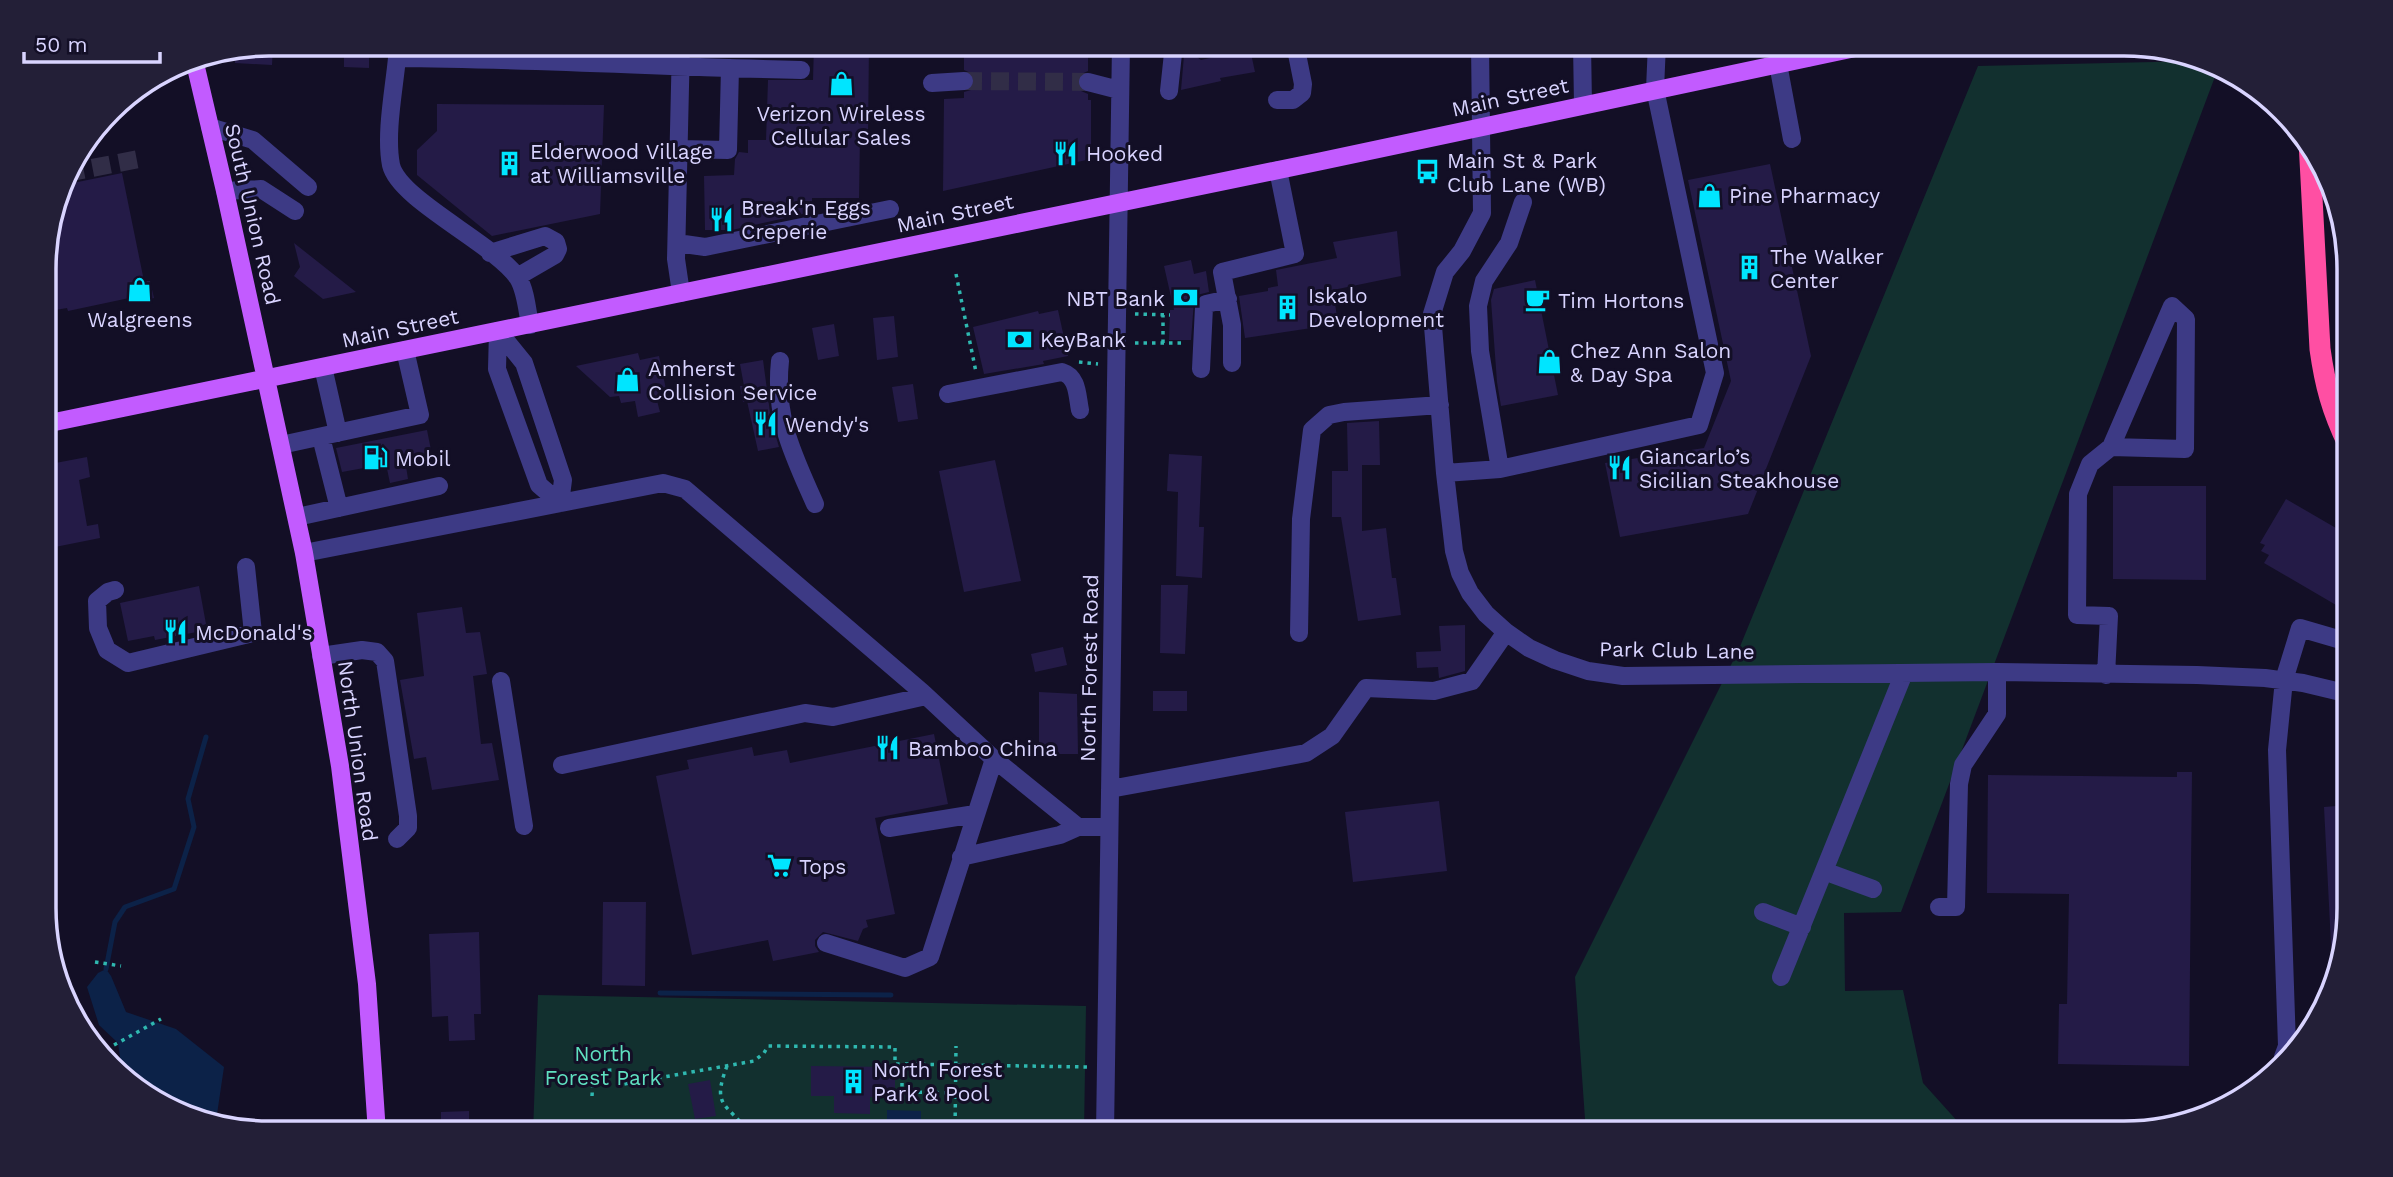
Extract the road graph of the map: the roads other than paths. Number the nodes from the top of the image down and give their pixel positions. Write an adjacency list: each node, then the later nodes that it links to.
1 (681, 56): 10 (street)
2 (1120, 56): 18 (street, North Forest Road)
3 (1172, 56): 19 (street)
4 (1297, 56): 20 (street)
5 (1480, 56): 23 (street, Park Club Lane)
6 (1582, 56): 21 (street)
7 (1656, 56): 17 (street)
8 (1795, 56): 9 (main road, Main Street)
9 (1778, 64): 17 (main road, Main Street); 24 (street)
10 (681, 67): 11 (street); 25 (street); 36 (street)
11 (730, 68): 13 (street); 25 (street)
12 (196, 69): 22 (main road, South Union Road)
13 (801, 70)
14 (964, 81): 16 (street)
15 (1088, 82): 18 (street)
16 (932, 83)
17 (1655, 89): 21 (main road, Main Street); 57 (street)
18 (1119, 90): 32 (street, North Forest Road)
19 (1168, 91)
20 (1277, 100)
21 (1583, 104): 23 (main road, Main Street)
22 (210, 127): 28 (street); 29 (main road, South Union Road)
23 (1479, 128): 27 (main road, Main Street); 50 (street, Park Club Lane)
24 (1792, 139)
25 (679, 149): 35 (street)
26 (2311, 167): 52 (highway)
27 (1278, 170): 32 (main road, Main Street); 39 (street)
28 (308, 187)
29 (225, 191): 34 (street); 47 (main road, South Union Road)
30 (2323, 194): 48 (highway)
31 (1522, 202): 57 (street)
32 (1117, 203): 38 (main road, Main Street); 80 (street, North Forest Road)
33 (890, 209): 35 (street)
34 (295, 211)
35 (677, 243): 38 (street)
36 (490, 253): 37 (street); 37 (street)
37 (517, 277): 40 (street)
38 (681, 293): 40 (main road, Main Street)
39 (1227, 299): 44 (street); 46 (street)
40 (530, 325): 41 (main road, Main Street)
41 (498, 331): 42 (main road, Main Street); 60 (street); 60 (street)
42 (405, 350): 45 (main road, Main Street); 54 (street)
43 (780, 360): 61 (street)
44 (1231, 363)
45 (323, 367): 47 (main road, Main Street); 54 (street)
46 (1201, 369)
47 (267, 379): 53 (main road, Main Street); 55 (main road, North Union Road)
48 (2337, 386)
49 (948, 394): 51 (street)
50 (1440, 405): 58 (street, Park Club Lane); 68 (street)
51 (1080, 410)
52 (2337, 422)
53 (56, 423)
54 (329, 435): 55 (street); 62 (street)
55 (281, 445): 63 (main road, North Union Road)
56 (2110, 447): 56 (street); 73 (street)
57 (1500, 469): 58 (street)
58 (1445, 473): 67 (street, Park Club Lane)
59 (439, 486): 62 (street)
60 (559, 503): 64 (street); 77 (street)
61 (815, 505)
62 (339, 508): 63 (street)
63 (297, 517): 64 (main road, North Union Road)
64 (304, 553): 70 (main road, North Union Road)
65 (246, 567): 66 (street)
66 (115, 590)
67 (1506, 632): 72 (street, Park Club Lane); 80 (street)
68 (1299, 633)
69 (2337, 637): 74 (street)
70 (321, 656): 86 (street); 96 (main road, North Union Road)
71 (1997, 672): 72 (street, Park Club Lane); 73 (street, Park Club Lane); 90 (street)
72 (1904, 673): 88 (street)
73 (2106, 675): 74 (street, Park Club Lane)
74 (2284, 680): 76 (street, Park Club Lane); 95 (street)
75 (501, 681): 82 (street)
76 (2337, 691)
77 (926, 696): 78 (street); 79 (street)
78 (994, 759): 81 (street); 83 (street)
79 (562, 765)
80 (1110, 789): 84 (street, North Forest Road)
81 (975, 814): 85 (street); 87 (street)
82 (524, 826)
83 (1078, 827): 84 (street); 87 (street)
84 (1110, 827): 97 (street, North Forest Road)
85 (889, 828)
86 (397, 839)
87 (961, 857): 93 (street)
88 (1824, 871): 89 (street); 92 (street)
89 (1872, 889)
90 (1939, 907)
91 (1763, 912): 92 (street)
92 (1802, 926): 94 (street)
93 (826, 943)
94 (1781, 977)
95 (2287, 1044)
96 (376, 1121)
97 (1105, 1121)

